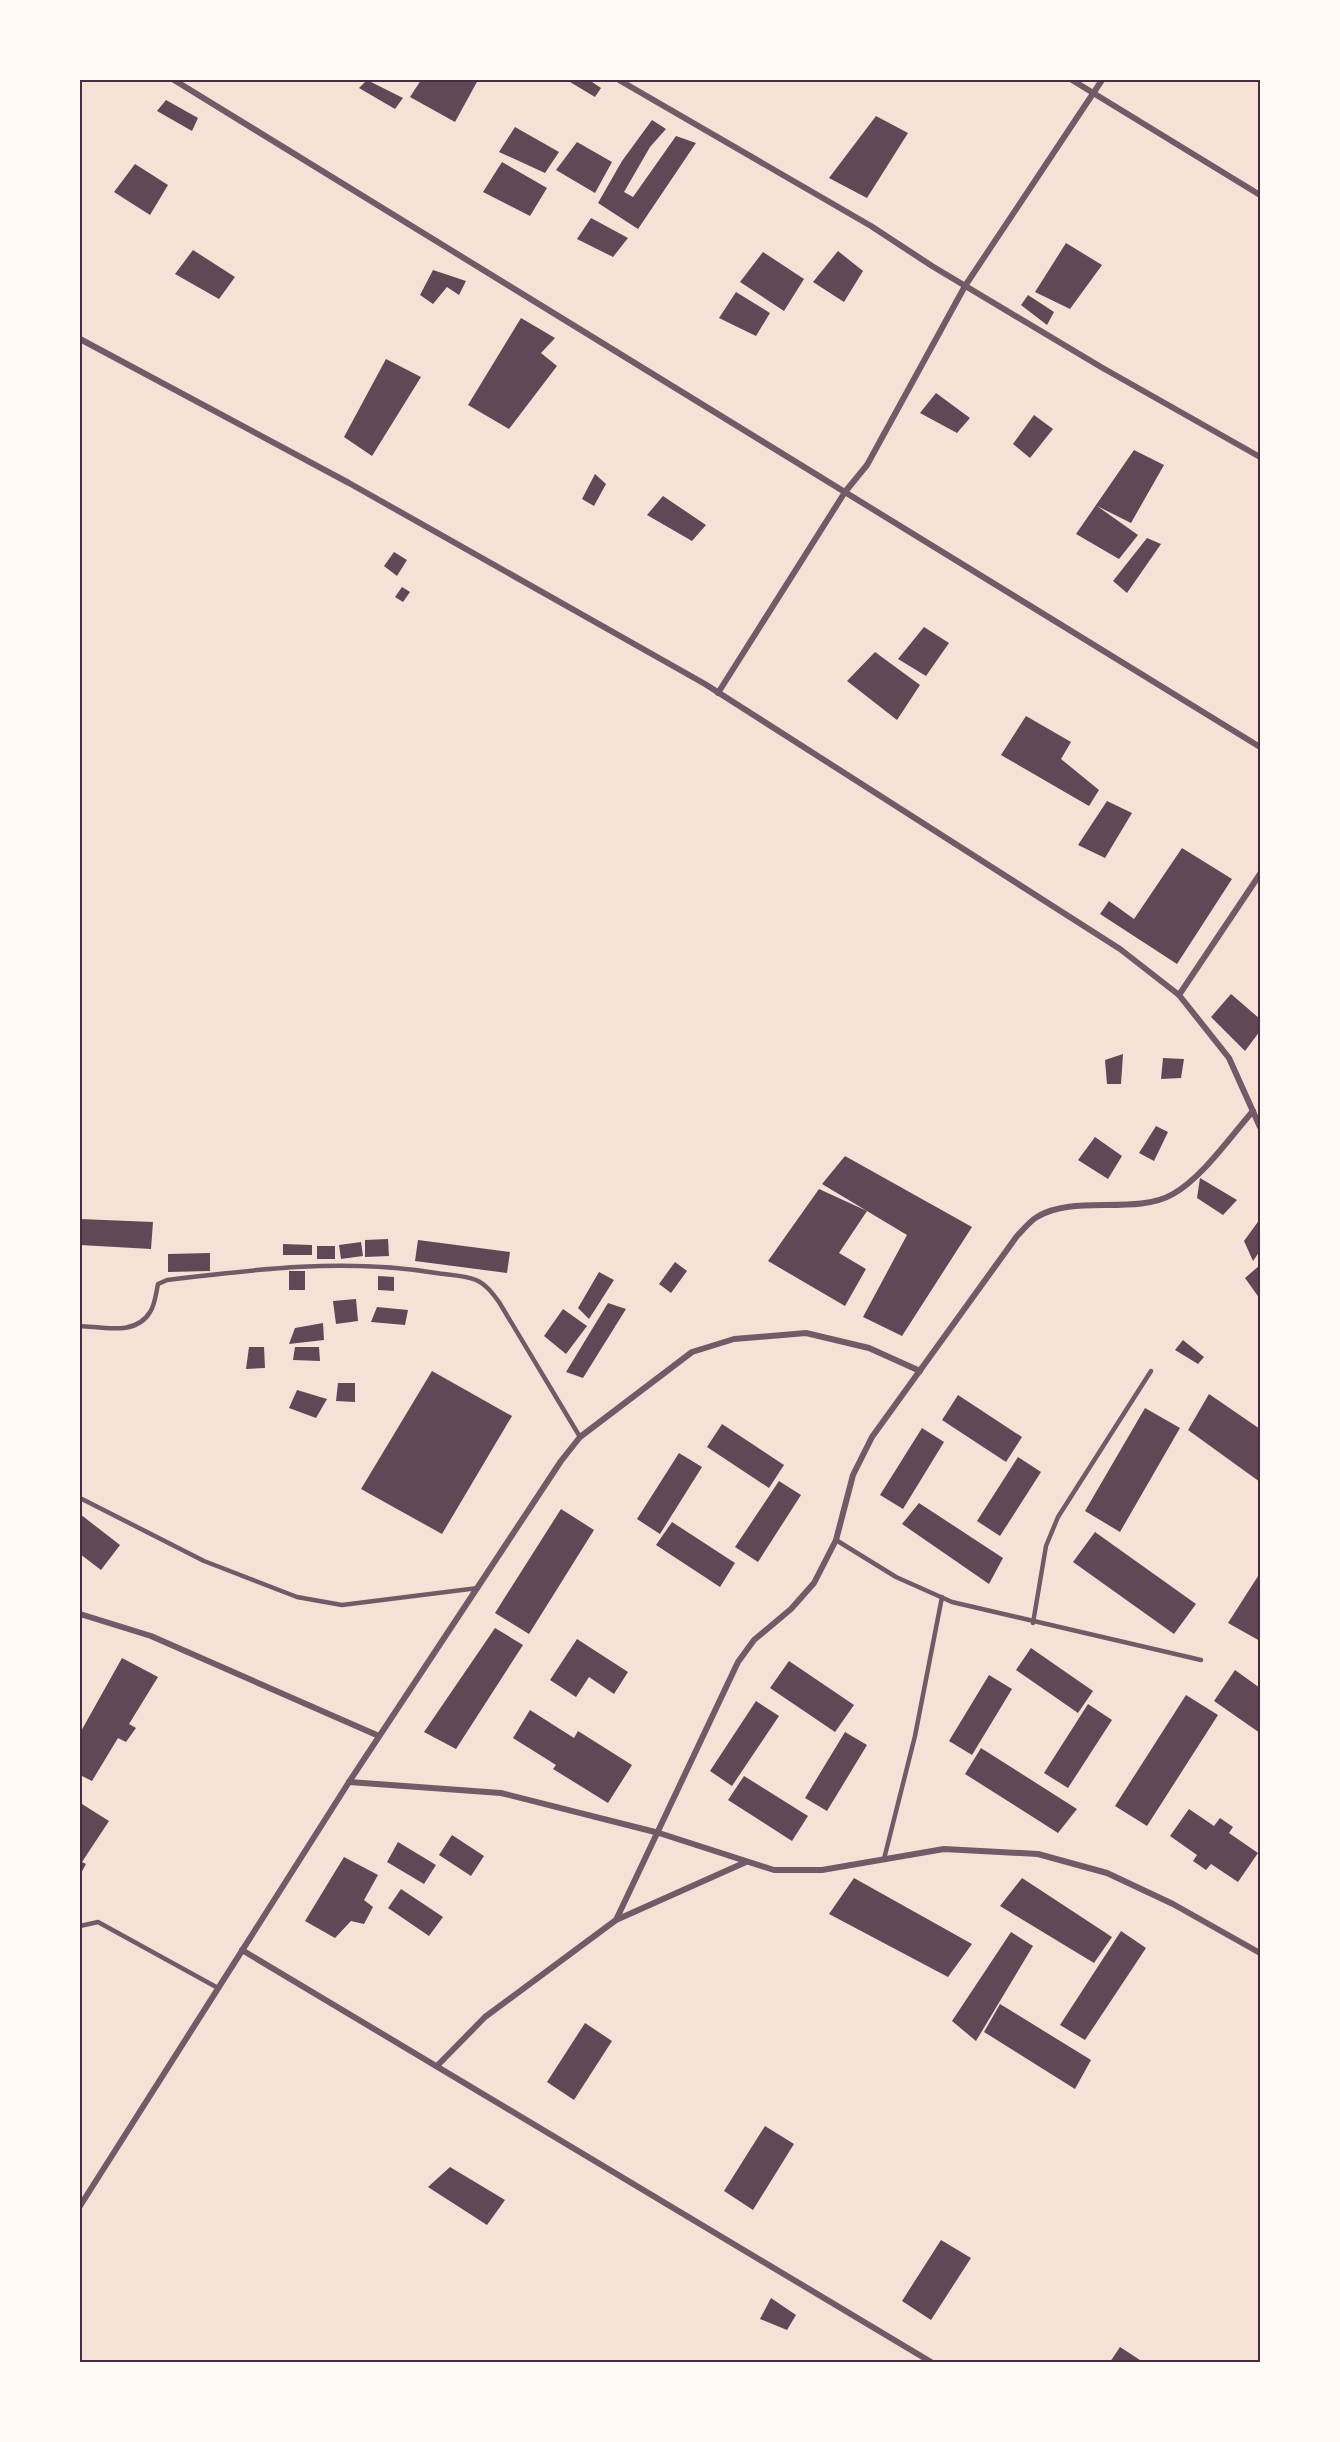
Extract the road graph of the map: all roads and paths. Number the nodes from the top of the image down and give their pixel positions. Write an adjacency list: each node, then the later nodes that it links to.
1 (174, 80): 10 (street)
2 (619, 80): 7 (street)
3 (1072, 80): 5 (street)
4 (1102, 80): 5 (street)
5 (1093, 92): 6 (street); 7 (street)
6 (1260, 195)
7 (965, 286): 9 (street); 10 (street)
8 (80, 339): 11 (street)
9 (1260, 457)
10 (845, 492): 11 (street); 12 (street)
11 (718, 693): 14 (street)
12 (1260, 747)
13 (1260, 874): 14 (street)
14 (1179, 995): 15 (street)
15 (1253, 1111): 16 (street); 18 (street)
16 (1260, 1127)
17 (80, 1326): 20 (lane)
18 (920, 1371): 20 (street); 22 (street)
19 (1151, 1371): 26 (lane)
20 (580, 1437): 23 (street)
21 (80, 1498): 23 (lane)
22 (836, 1540): 24 (lane); 30 (street)
23 (478, 1588): 28 (street)
24 (942, 1597): 26 (lane); 31 (lane)
25 (80, 1614): 28 (street)
26 (1034, 1623): 27 (lane)
27 (1201, 1660)
28 (379, 1736): 29 (street)
29 (349, 1782): 30 (street); 35 (street)
30 (659, 1833): 32 (street); 33 (street)
31 (884, 1859): 32 (street); 36 (street)
32 (747, 1862): 33 (street)
33 (616, 1920): 38 (street)
34 (80, 1926): 37 (lane)
35 (242, 1950): 37 (street); 38 (street)
36 (1260, 1953)
37 (218, 1988): 39 (street)
38 (437, 2066): 40 (street)
39 (80, 2206)
40 (932, 2362)

